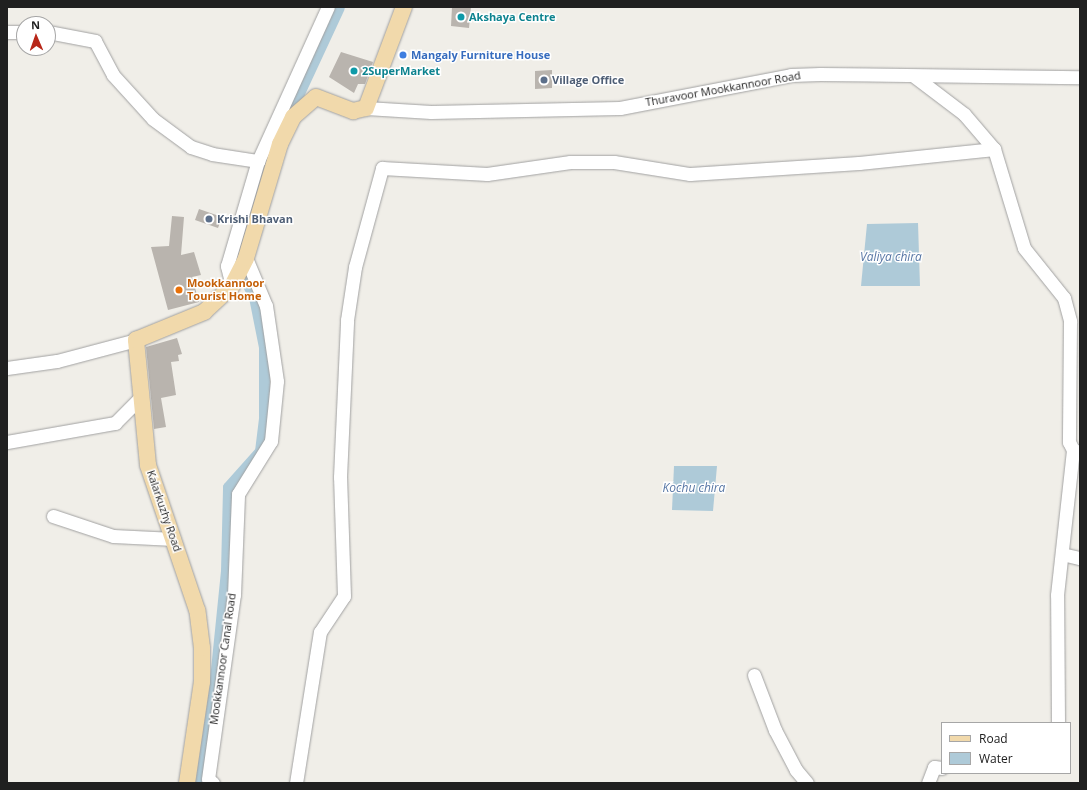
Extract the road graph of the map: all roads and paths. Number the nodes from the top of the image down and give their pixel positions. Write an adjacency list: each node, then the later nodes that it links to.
1 (328, 7): 8 (street)
2 (404, 7): 6 (main road)
3 (56, 34): 8 (street)
4 (914, 76): 5 (street, Thuravoor Mookkannoor Road); 6 (street, Thuravoor Mookkannoor Road); 7 (street)
5 (1080, 77)
6 (366, 108): 9 (main road)
7 (994, 149): 14 (street); 24 (street)
8 (258, 161): 9 (street)
9 (240, 272): 10 (main road); 23 (street, Mookkannoor Canal Road)
10 (136, 340): 11 (street); 12 (main road, Kalarkuzhy Road)
11 (7, 368)
12 (139, 399): 13 (street); 16 (main road, Kalarkuzhy Road)
13 (7, 442)
14 (1076, 451): 17 (street)
15 (53, 516): 16 (street)
16 (174, 539): 22 (main road, Kalarkuzhy Road)
17 (1062, 554): 18 (street); 20 (street)
18 (1080, 558)
19 (754, 675): 25 (street)
20 (1058, 722)
21 (941, 768): 26 (street)
22 (187, 783)
23 (213, 783)
24 (296, 783)
25 (807, 783)
26 (928, 783)

